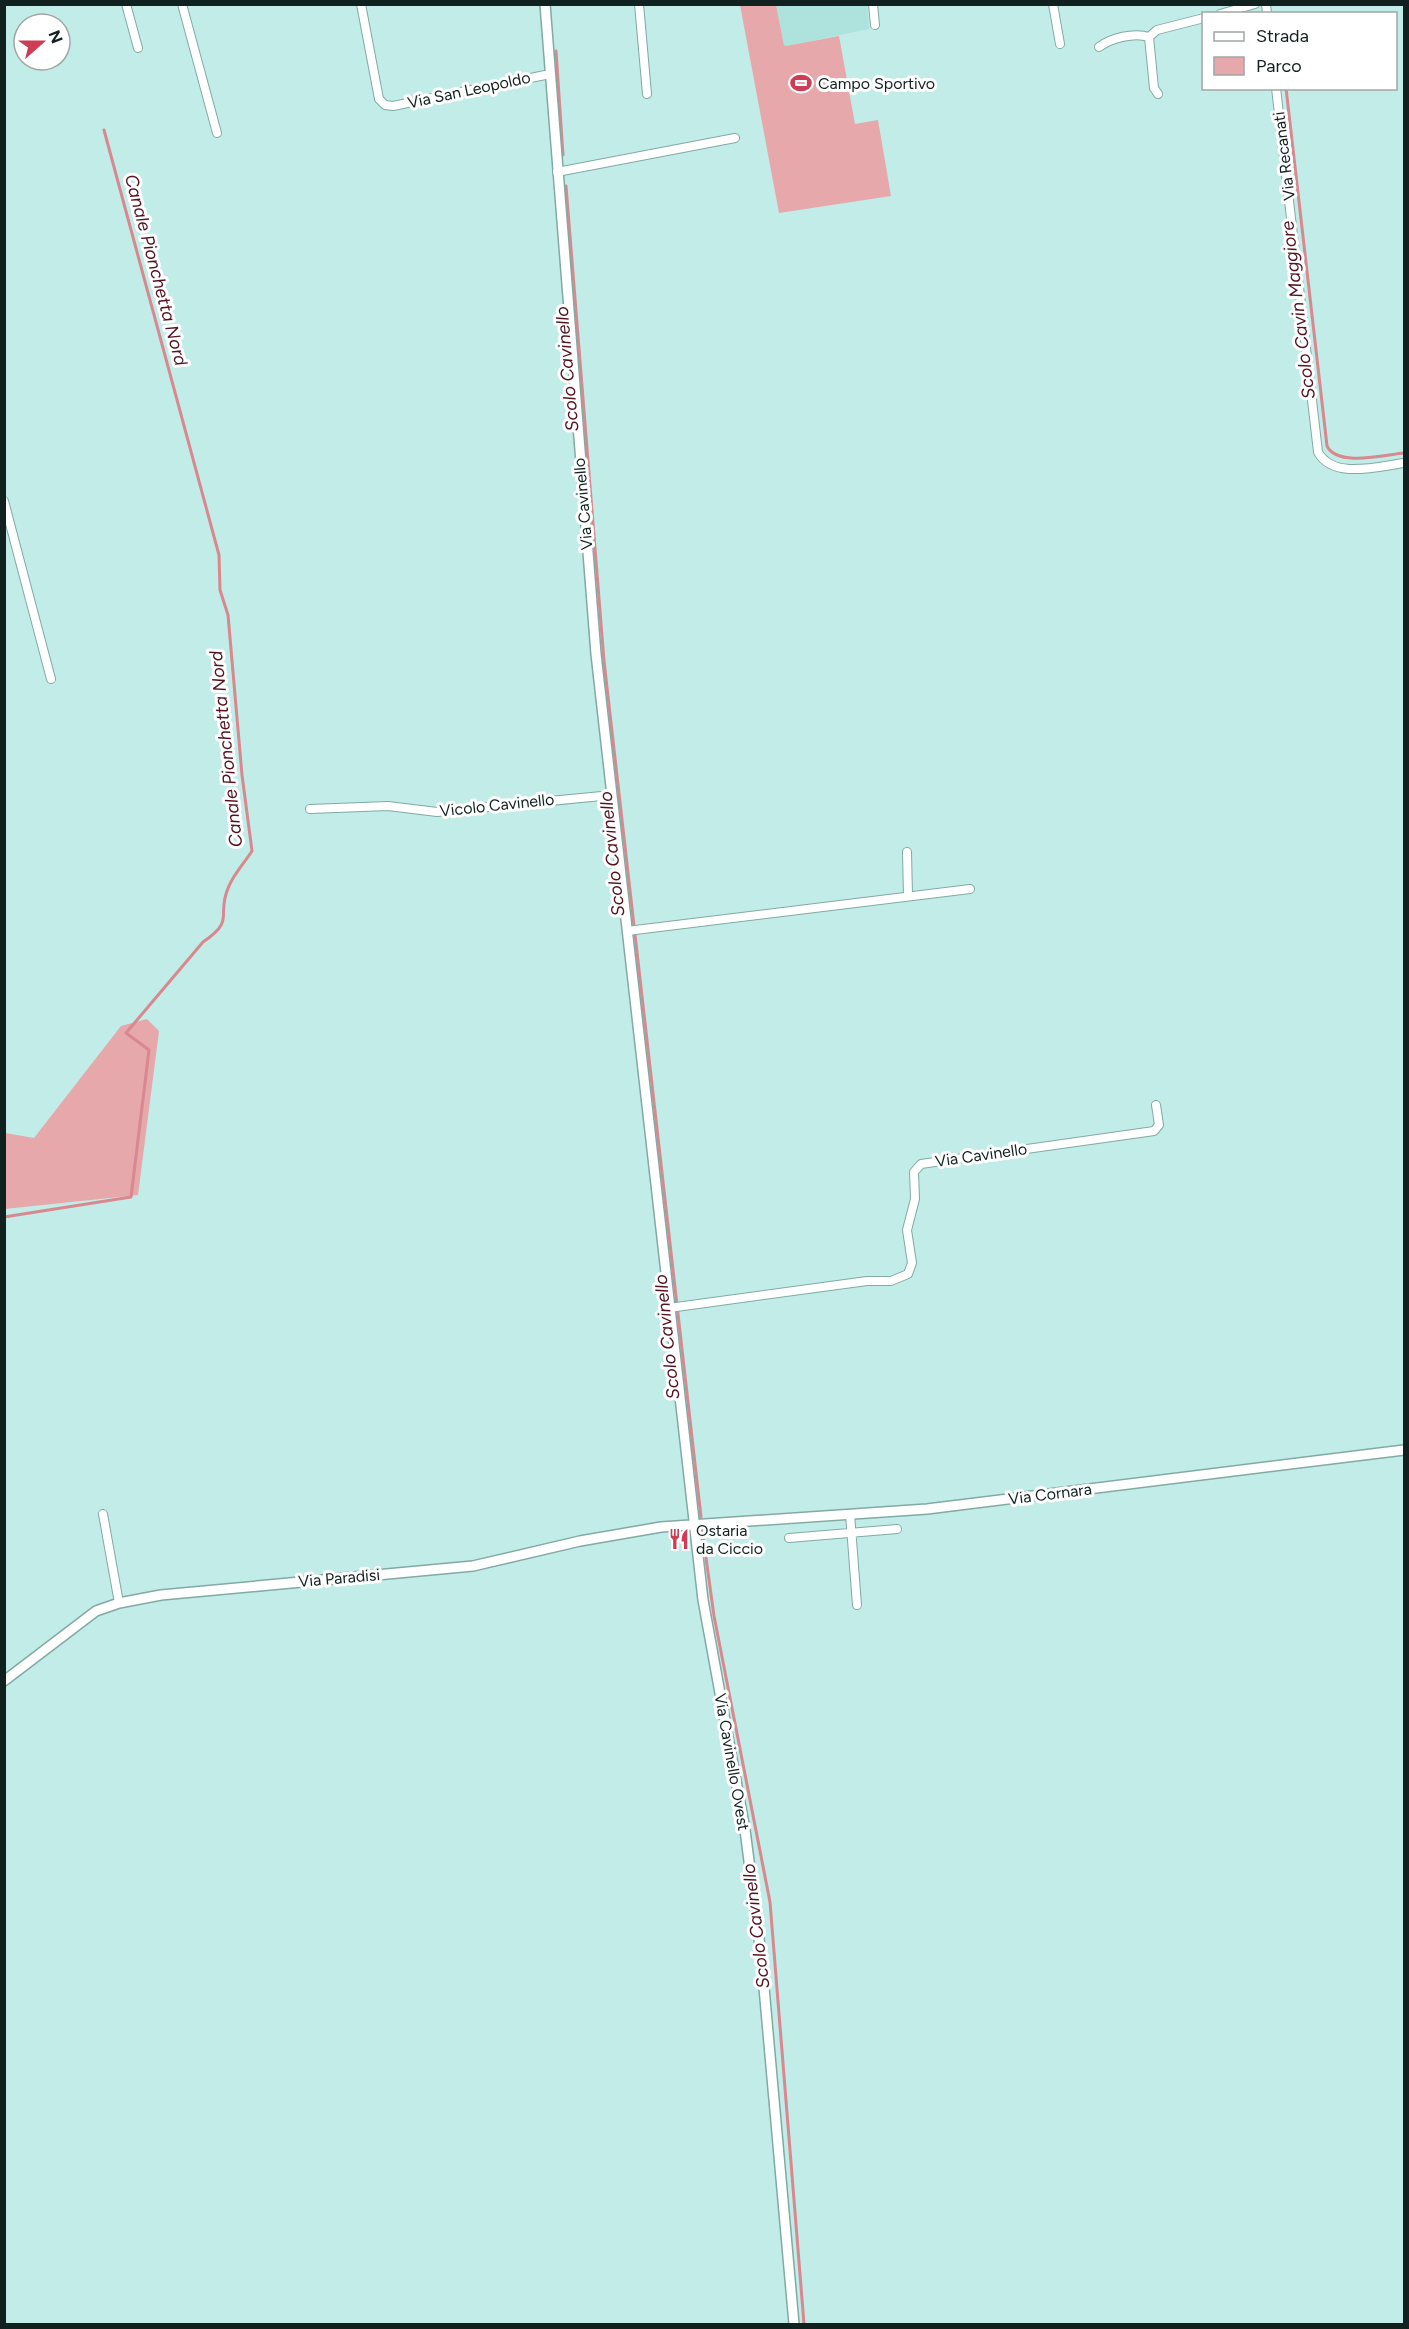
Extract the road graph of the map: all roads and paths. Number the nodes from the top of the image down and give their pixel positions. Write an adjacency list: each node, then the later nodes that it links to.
1 (126, 4): 15 (street)
2 (182, 4): 20 (street)
3 (361, 4): 16 (street, Via San Leopoldo)
4 (545, 4): 16 (street, Via Cavinello)
5 (639, 4): 18 (street)
6 (873, 4): 11 (street)
7 (1053, 4): 13 (street)
8 (1255, 4): 9 (street)
9 (1227, 12)
10 (1202, 18): 12 (street)
11 (875, 25)
12 (1149, 37): 14 (street); 19 (street)
13 (1060, 45)
14 (1099, 47)
15 (138, 48)
16 (550, 74): 22 (street, Via Cavinello)
17 (1276, 90): 23 (street, Via Recanati)
18 (647, 94)
19 (1158, 94)
20 (217, 133)
21 (735, 138): 22 (street)
22 (557, 172): 26 (street, Via Cavinello)
23 (1404, 463)
24 (4, 501): 25 (street)
25 (51, 679)
26 (612, 795): 27 (street, Vicolo Cavinello); 31 (street, Via Cavinello)
27 (310, 809)
28 (907, 852): 30 (street)
29 (970, 889): 30 (street)
30 (908, 896): 31 (street)
31 (633, 930): 33 (street, Via Cavinello)
32 (1156, 1105): 33 (street, Via Cavinello)
33 (674, 1307): 37 (street, Via Cavinello)
34 (1404, 1450): 36 (street, Via Cornara)
35 (103, 1514): 41 (street)
36 (850, 1514): 37 (street, Via Cornara); 39 (street)
37 (694, 1524): 41 (street, Via Paradisi); 44 (street, Via Cavinello Ovest)
38 (897, 1529): 39 (street)
39 (852, 1533): 40 (street); 42 (street)
40 (789, 1538)
41 (119, 1603): 43 (street, Via Paradisi)
42 (857, 1605)
43 (4, 1681)
44 (794, 2325)

